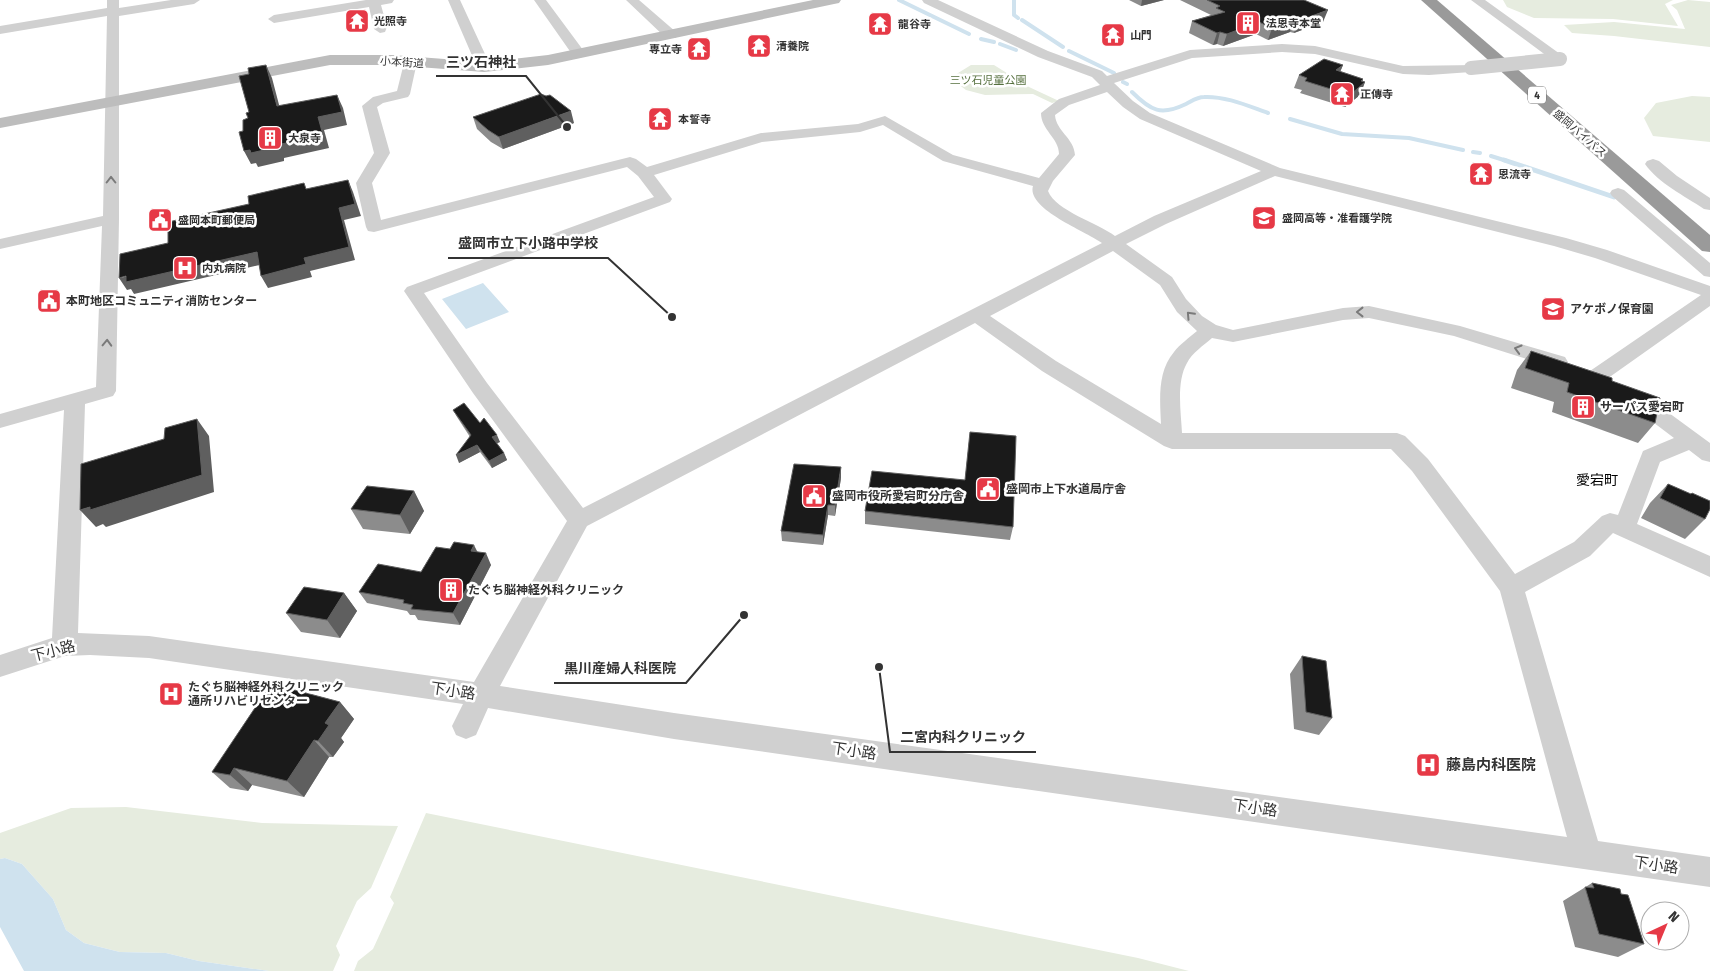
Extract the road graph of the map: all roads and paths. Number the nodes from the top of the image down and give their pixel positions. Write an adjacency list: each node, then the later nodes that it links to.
1 (194, 0): 12 (street)
2 (388, 0): 11 (street)
3 (454, 0): 19 (street)
4 (540, 0): 17 (street)
5 (632, 0): 16 (street)
6 (834, 0): 16 (street, 小本街道)
7 (928, 0): 20 (street)
8 (1428, 0): 25 (highway, 盛岡バイパス / 4)
9 (1442, 0): 25 (highway, 盛岡バイパス / 4)
10 (1477, 0): 20 (street, bridge)
11 (373, 1): 13 (street); 14 (street)
12 (113, 8): 15 (street); 21 (street)
13 (274, 19)
14 (380, 29)
15 (0, 30)
16 (670, 35): 17 (street, 小本街道)
17 (579, 54): 19 (street, 小本街道)
18 (410, 62): 19 (street, 小本街道); 21 (street, 小本街道); 24 (street)
19 (484, 67)
20 (1108, 84): 23 (street); 26 (street)
21 (112, 101): 22 (street, 小本街道); 29 (street, one-way to 21)
22 (0, 123)
23 (1274, 171): 32 (street); 35 (street)
24 (644, 173): 26 (street); 45 (street)
25 (1648, 176): 28 (street); 30 (highway, 盛岡バイパス / 4); 33 (highway, 盛岡バイパス / 4)
26 (1043, 184): 32 (street)
27 (1618, 193): 34 (street)
28 (1710, 205)
29 (111, 219): 31 (street); 40 (street, one-way to 29)
30 (1710, 230)
31 (0, 244)
32 (1114, 244): 37 (street); 38 (street, one-way to 32)
33 (1710, 246)
34 (1710, 272)
35 (1710, 292)
36 (1710, 298): 39 (street)
37 (976, 316): 43 (street); 45 (street)
38 (1208, 331): 39 (street, one-way to 38); 43 (street)
39 (1583, 371): 42 (street)
40 (75, 400): 41 (street); 49 (street)
41 (0, 421)
42 (1691, 440): 44 (street); 46 (street)
43 (1172, 441): 48 (street)
44 (1710, 454)
45 (578, 520): 51 (street)
46 (1624, 529): 47 (street); 48 (street)
47 (1710, 567)
48 (1511, 588): 53 (street)
49 (64, 645): 50 (street, 下小路); 51 (street, 下小路)
50 (0, 666)
51 (481, 695): 52 (street); 53 (street, 下小路)
52 (466, 726)
53 (1588, 855): 54 (street, 下小路)
54 (1710, 872)

